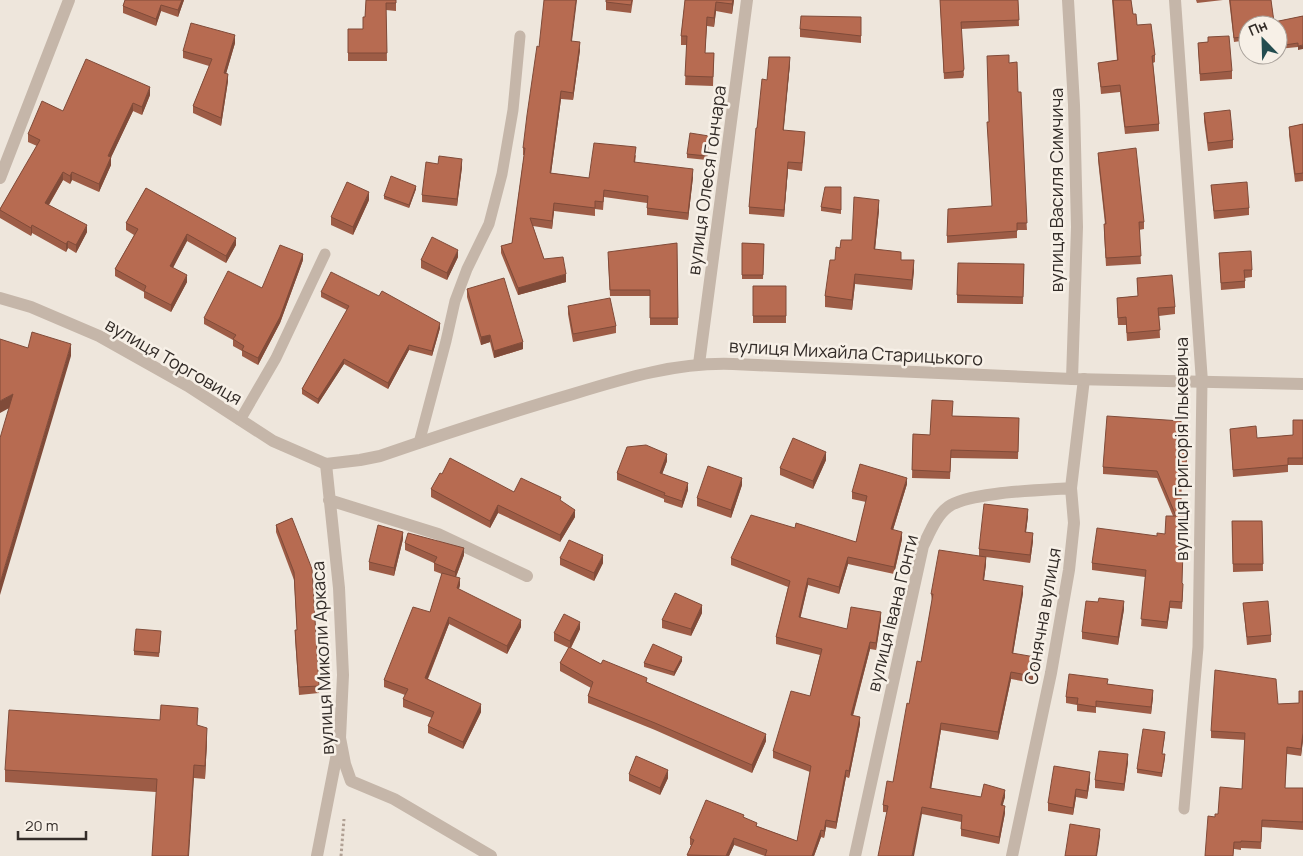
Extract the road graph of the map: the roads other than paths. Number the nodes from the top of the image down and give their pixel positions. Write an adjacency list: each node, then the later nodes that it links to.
1 (69, 0): 6 (street)
2 (747, 0): 9 (street, вулиця Олеся Гончара)
3 (1068, 0): 10 (street, вулиця Василя Симчича)
4 (1175, 0): 11 (street, вулиця Григорія Ількевича)
5 (520, 36): 14 (lane)
6 (0, 178)
7 (325, 254): 13 (lane)
8 (0, 298): 13 (street, вулиця Торговиця)
9 (699, 364): 10 (street, вулиця Михайла Старицького); 14 (street, вулиця Михайла Старицького)
10 (1078, 379): 11 (street, вулиця Михайла Старицького); 16 (street, Сонячна вулиця)
11 (1202, 382): 12 (street, вулиця Михайла Старицького); 20 (lane, вулиця Григорія Ількевича)
12 (1303, 384)
13 (240, 420): 15 (street, вулиця Торговиця)
14 (419, 443): 15 (street, вулиця Михайла Старицького)
15 (326, 464): 17 (street, вулиця Миколи Аркаса)
16 (1071, 488): 23 (street, вулиця Івана Гонти); 24 (street, Сонячна вулиця)
17 (329, 500): 18 (street); 19 (street, вулиця Миколи Аркаса)
18 (527, 576)
19 (340, 738): 21 (street); 22 (street, вулиця Миколи Аркаса)
20 (1184, 809)
21 (317, 856)
22 (491, 856)
23 (855, 856)
24 (1012, 856)

